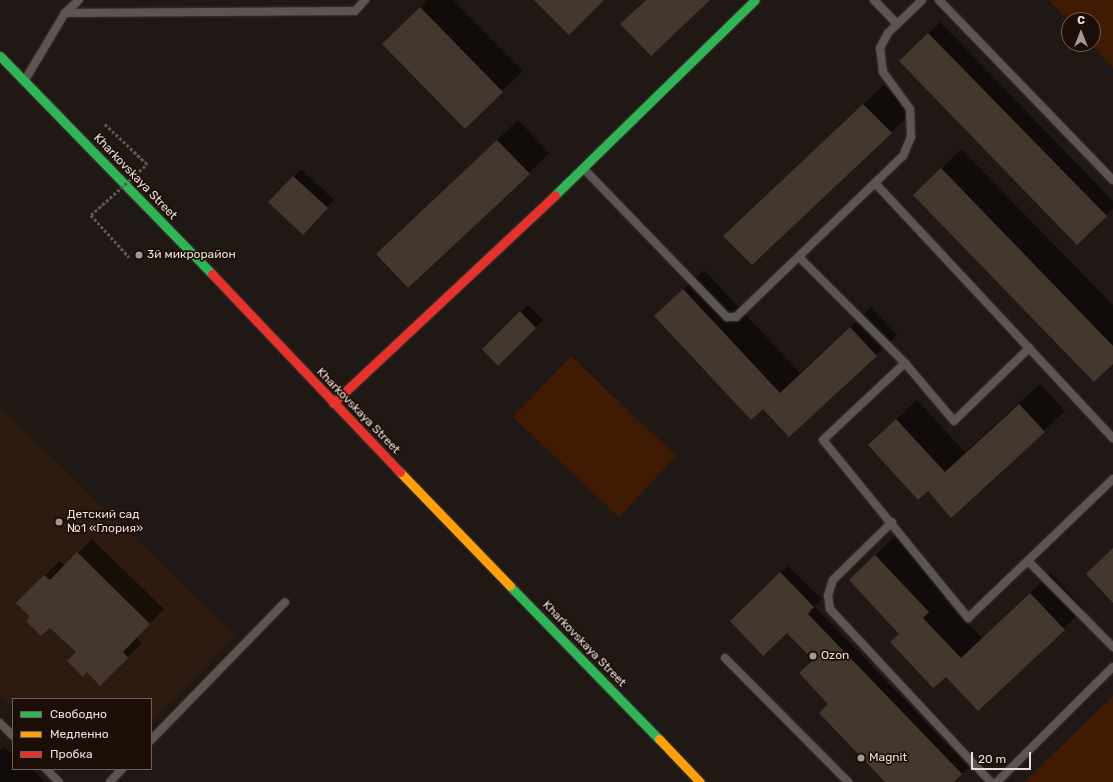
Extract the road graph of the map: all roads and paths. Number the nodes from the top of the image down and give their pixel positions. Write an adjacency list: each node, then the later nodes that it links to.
1 (79, 0): 7 (lane)
2 (365, 0): 7 (lane)
3 (755, 0): 12 (main road)
4 (874, 0): 8 (lane)
5 (922, 0): 8 (lane)
6 (938, 0): 13 (lane)
7 (65, 13): 10 (lane)
8 (897, 24): 14 (lane)
9 (0, 56): 10 (main road, Kharkovskaya Street)
10 (24, 80): 19 (main road, Kharkovskaya Street)
11 (105, 124): 15 (path, bridge)
12 (583, 168): 16 (lane); 19 (main road)
13 (1113, 180)
14 (875, 183): 16 (lane); 17 (lane)
15 (129, 257)
16 (799, 257): 18 (lane)
17 (1029, 348): 18 (lane); 20 (lane)
18 (905, 363): 22 (lane)
19 (333, 403): 35 (main road, Kharkovskaya Street)
20 (1113, 438)
21 (1113, 479): 23 (lane)
22 (892, 522): 23 (lane); 37 (lane)
23 (1029, 562): 25 (lane)
24 (285, 602): 30 (lane)
25 (1113, 646)
26 (725, 658): 36 (lane)
27 (1113, 667): 38 (lane)
28 (0, 723): 29 (lane)
29 (12, 735)
30 (152, 739)
31 (47, 770): 33 (lane)
32 (121, 770): 34 (lane)
33 (59, 782)
34 (110, 782)
35 (700, 782)
36 (848, 782)
37 (991, 782)
38 (997, 782)

